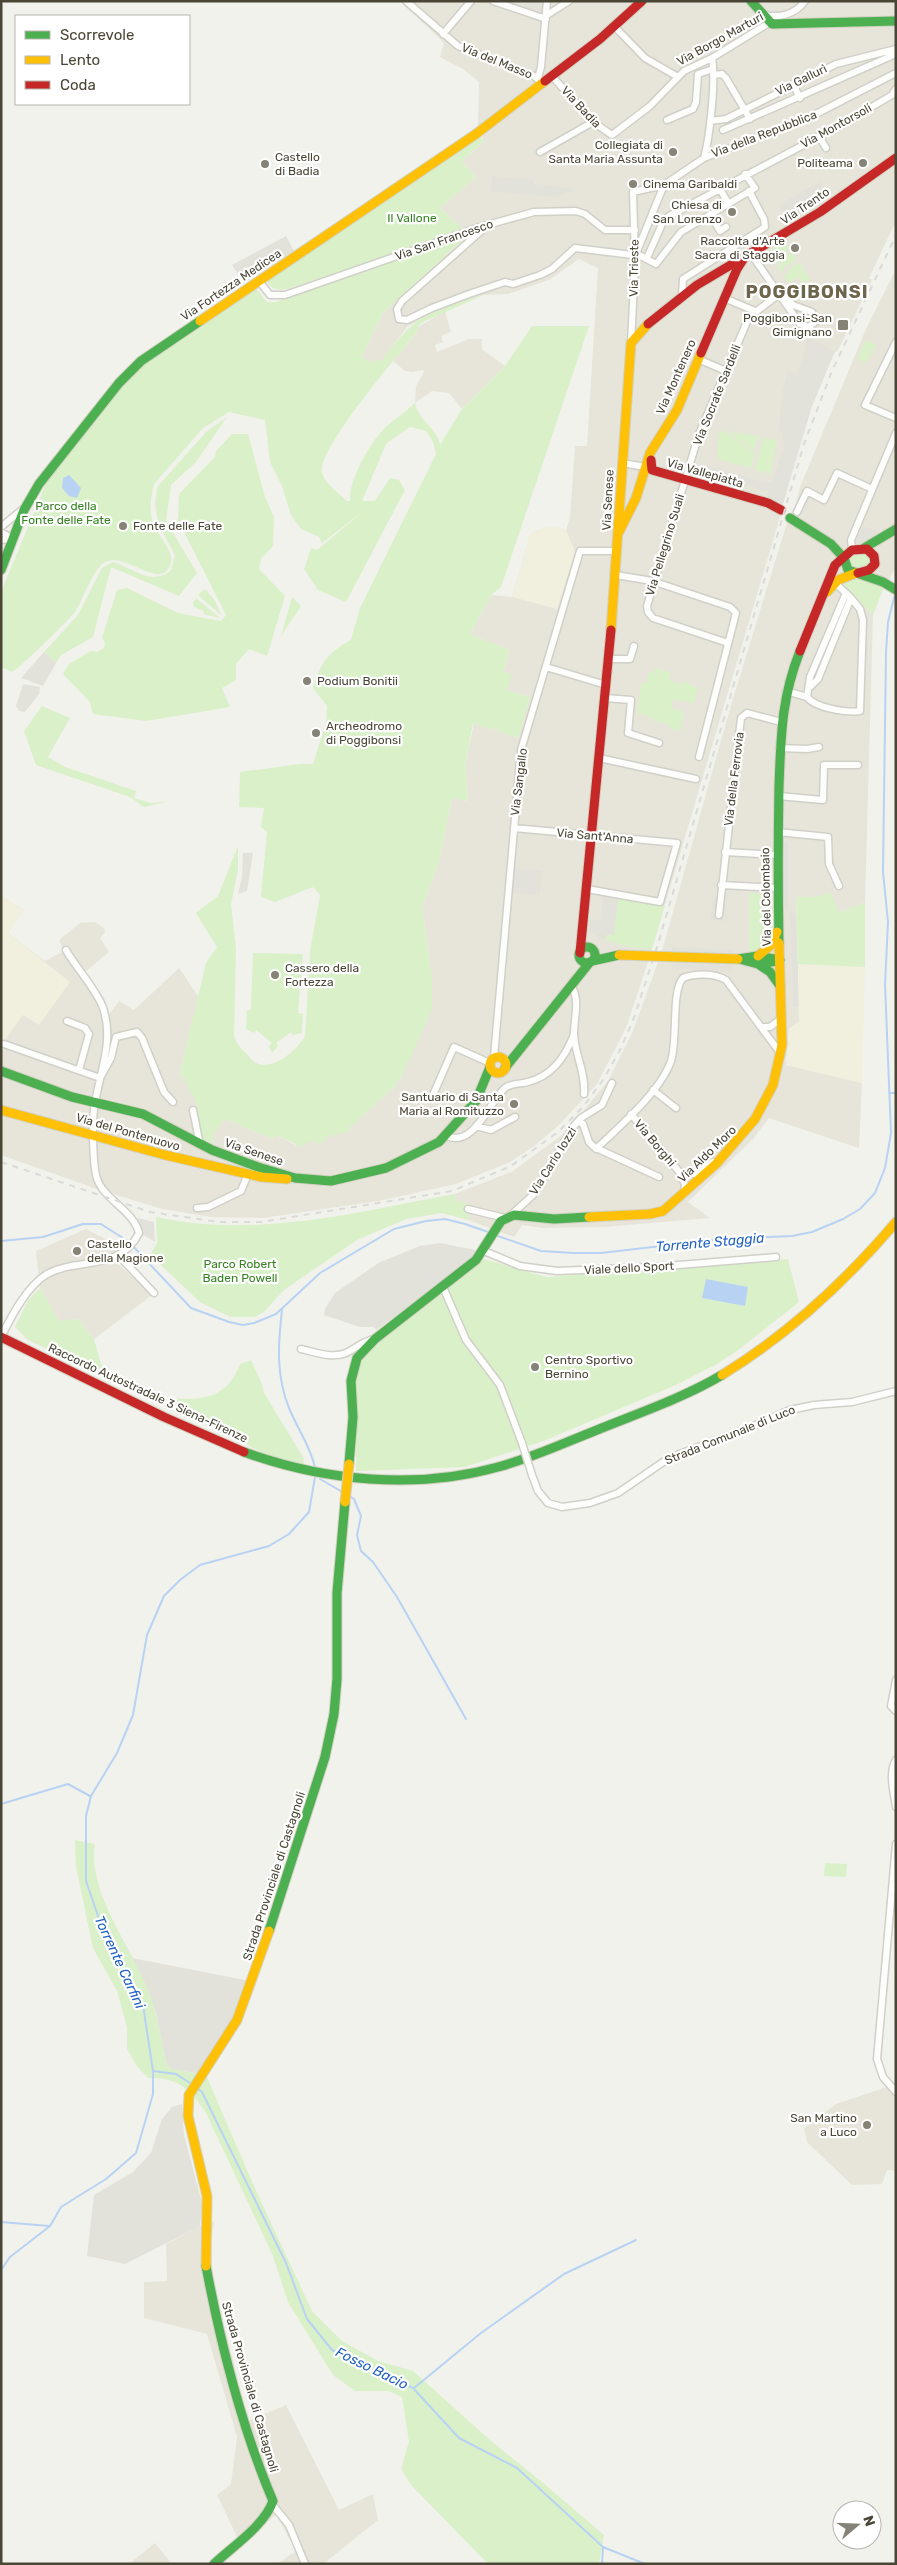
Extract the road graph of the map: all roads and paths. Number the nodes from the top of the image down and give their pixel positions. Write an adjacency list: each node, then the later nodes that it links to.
1 (406, 1): 14 (street, Via del Masso)
2 (472, 1): 14 (street)
3 (493, 1): 10 (street)
4 (547, 1): 10 (street)
5 (569, 1): 10 (street)
6 (642, 1): 13 (main road, Via Fortezza Medicea)
7 (751, 1): 9 (main road)
8 (805, 1): 9 (street)
9 (761, 13): 12 (main road)
10 (547, 17): 22 (street)
11 (896, 21): 12 (main road, Via Borgo Marturi)
12 (769, 23): 17 (street, Via Borgo Marturi)
13 (615, 27): 20 (main road, Via Fortezza Medicea); 21 (street)
14 (443, 34): 22 (street, Via del Masso)
15 (896, 49): 23 (street, Via Gallurì)
16 (896, 54): 25 (street)
17 (712, 58): 18 (street); 21 (street, Via Borgo Marturi)
18 (713, 72): 26 (street); 27 (street); 29 (street)
19 (896, 73): 36 (street, Via della Repubblica)
20 (552, 76): 22 (main road, Via Fortezza Medicea); 30 (street, Via Badia)
21 (678, 77): 32 (street, Via Borgo Marturi)
22 (540, 80): 54 (main road, Via Fortezza Medicea)
23 (793, 84): 25 (street); 26 (street, Via Gallurì)
24 (896, 89): 33 (street, Via Montorsoli)
25 (800, 98): 28 (street)
26 (745, 108): 28 (street); 29 (street, Via Gallurì)
27 (666, 120)
28 (750, 120): 31 (street)
29 (710, 121): 36 (street)
30 (593, 122): 32 (street, Via Badia); 35 (street)
31 (724, 130)
32 (612, 135)
33 (820, 136): 34 (street); 38 (street, Via Montorsoli)
34 (826, 148)
35 (540, 152)
36 (704, 158): 39 (street, Via della Repubblica)
37 (896, 158): 50 (main road, Via Trento)
38 (746, 174): 40 (street, Via Montorsoli); 41 (street)
39 (664, 185): 42 (street, Via della Repubblica); 49 (street)
40 (720, 189): 43 (street); 51 (street, Via Montorsoli)
41 (752, 190): 43 (street); 48 (street)
42 (633, 192): 47 (street, Via Trieste)
43 (728, 203): 44 (street)
44 (710, 214): 46 (street); 51 (street)
45 (489, 224): 47 (street, Via San Francesco); 49 (street); 54 (street, Via San Francesco)
46 (726, 227)
47 (635, 230): 49 (street, Via Trieste)
48 (751, 237): 50 (street); 56 (street)
49 (636, 254): 51 (street); 62 (street, Via Trieste)
50 (751, 254): 52 (main road, Via Trento); 53 (main road, Via Montenero); 55 (street)
51 (647, 258)
52 (728, 265): 53 (main road); 56 (main road, Via Trento)
53 (734, 274): 57 (main road, Via Montenero)
54 (259, 281): 74 (main road, Via Fortezza Medicea)
55 (778, 294): 58 (street, Via Socrate Sardelli); 59 (street); 60 (street)
56 (682, 296): 62 (main road, Via Trento)
57 (724, 298): 58 (street); 63 (main road, Via Montenero)
58 (755, 311): 64 (street, Via Socrate Sardelli)
59 (804, 311): 60 (street); 60 (street)
60 (799, 322)
61 (896, 342): 66 (street)
62 (631, 343): 68 (main road, Via Senese)
63 (698, 359): 64 (street); 65 (main road, Via Montenero)
64 (726, 371): 70 (street, Via Socrate Sardelli)
65 (674, 416): 69 (main road, Via Montenero); 70 (main road, Via Vallepiatta)
66 (896, 418)
67 (896, 433): 71 (street)
68 (623, 463): 69 (street); 72 (main road, Via Senese)
69 (645, 467): 73 (main road, Via Montenero)
70 (684, 480): 75 (main road, Via Vallepiatta); 95 (street, Via Pellegrino Suali)
71 (872, 489): 76 (street); 86 (street)
72 (620, 498): 73 (main road); 80 (main road, Via Senese)
73 (636, 498): 80 (main road, Via Montenero)
74 (26, 507): 77 (street); 81 (main road, Via Fortezza Medicea)
75 (781, 510)
76 (794, 515): 83 (main road)
77 (1, 527)
78 (896, 529): 85 (main road)
79 (1, 532): 81 (street)
80 (619, 533): 87 (main road, Via Senese)
81 (13, 539): 82 (street); 88 (main road, Via Fortezza Medicea)
82 (1, 540)
83 (831, 544): 86 (main road); 89 (main road)
84 (1, 548): 88 (street)
85 (864, 548): 86 (main road); 90 (main road)
86 (852, 550): 89 (main road)
87 (618, 551): 93 (main road, Via Senese); 102 (street, Via Sangallo)
88 (6, 558): 91 (main road, Via Fortezza Medicea)
89 (844, 558): 92 (main road); 94 (main road)
90 (874, 566): 92 (main road); 96 (main road)
91 (1, 570)
92 (857, 573): 94 (main road); 96 (main road)
93 (616, 575): 95 (street); 101 (main road, Via Senese)
94 (832, 580): 98 (street); 104 (main road, Via del Colombaio)
95 (654, 581): 99 (street, Via Pellegrino Suali); 99 (street)
96 (883, 582): 97 (main road)
97 (896, 590)
98 (849, 596): 105 (street); 105 (street)
99 (728, 643): 111 (street)
100 (634, 646): 101 (street)
101 (609, 659): 103 (main road, Via Senese)
102 (546, 667): 103 (street); 116 (street, Via Sangallo)
103 (606, 686): 106 (main road, Via Senese)
104 (786, 691): 105 (street); 107 (main road, Via del Colombaio)
105 (807, 696)
106 (605, 698): 108 (street); 112 (main road, Via Senese)
107 (780, 722): 110 (main road, Via del Colombaio); 119 (street, Via della Ferrovia)
108 (659, 743)
109 (818, 747): 110 (street)
110 (779, 748): 115 (main road, Via del Colombaio)
111 (699, 757)
112 (600, 758): 114 (street); 118 (main road, Via Senese)
113 (858, 765): 115 (street)
114 (696, 779)
115 (778, 796): 117 (main road, Via del Colombaio)
116 (514, 828): 118 (street, Via Sant'Anna); 144 (street, Via Sangallo)
117 (777, 832): 120 (main road, Via del Colombaio); 122 (street, Via del Colombaio)
118 (592, 836): 124 (main road, Via Senese); 124 (street, Via Sant'Anna)
119 (725, 852): 120 (street); 121 (street, Via della Ferrovia)
120 (777, 855): 123 (main road, Via del Colombaio)
121 (721, 885): 123 (street); 125 (street, Via della Ferrovia)
122 (839, 886)
123 (778, 888): 127 (main road, Via del Colombaio)
124 (587, 889): 126 (main road, Via Senese)
125 (719, 915)
126 (583, 923): 129 (main road, Via Senese); 130 (main road, Via Senese)
127 (779, 927): 132 (main road); 133 (main road, Via del Colombaio)
128 (66, 950): 147 (street)
129 (592, 950): 130 (main road); 131 (main road); 134 (main road)
130 (580, 955): 134 (main road); 135 (main road, Via Senese)
131 (619, 955): 132 (main road, bridge); 134 (main road)
132 (758, 960): 133 (main road); 136 (main road)
133 (780, 960): 136 (main road, Via Aldo Moro)
134 (591, 962): 135 (main road, Via Senese)
135 (572, 987): 140 (street); 143 (main road, Via Senese)
136 (781, 988): 137 (main road, Via Aldo Moro)
137 (782, 1018): 139 (street); 142 (main road, Via Aldo Moro)
138 (67, 1021): 145 (street)
139 (761, 1027): 142 (street); 149 (street)
140 (574, 1034): 150 (street); 160 (street)
141 (4, 1044): 145 (street)
142 (781, 1054): 165 (main road, Via Aldo Moro)
143 (504, 1064): 144 (main road, Via Senese); 144 (main road)
144 (492, 1065): 151 (street); 162 (main road, Via Senese)
145 (79, 1070): 147 (street)
146 (1, 1071): 152 (main road, Via Senese)
147 (100, 1078): 152 (street); 153 (street)
148 (612, 1083): 159 (street, Via Carlo Iozzi)
149 (653, 1090): 154 (street); 157 (street)
150 (584, 1094)
151 (432, 1095)
152 (95, 1102): 161 (street); 163 (main road, Via Senese)
153 (173, 1102)
154 (676, 1108)
155 (1, 1110): 161 (main road, Via del Pontenuovo)
156 (193, 1110): 163 (street)
157 (631, 1114): 164 (street); 167 (street, Via Borghi)
158 (515, 1117): 160 (street)
159 (579, 1122): 164 (street); 175 (street, Via Carlo Iozzi)
160 (476, 1126): 162 (street)
161 (94, 1135): 168 (main road, Via del Pontenuovo); 179 (street)
162 (447, 1136): 170 (main road, Via Senese)
163 (200, 1144): 166 (main road, Via Senese)
164 (596, 1149): 171 (street)
165 (723, 1158): 167 (street, Via Borghi); 172 (main road, Via Aldo Moro)
166 (260, 1168): 169 (main road); 170 (main road, Via Senese)
167 (679, 1172): 172 (street, Via Borghi)
168 (248, 1174): 169 (main road, Via del Pontenuovo); 173 (street)
169 (258, 1178): 170 (main road, Via del Pontenuovo)
170 (295, 1178)
171 (659, 1178)
172 (684, 1194): 175 (main road, Via Aldo Moro)
173 (197, 1208)
174 (468, 1209): 175 (street)
175 (508, 1217): 178 (main road, Strada Provinciale di Castagnoli)
176 (896, 1222): 189 (main road, Raccordo Autostradale 3 Siena-Firenze)
177 (896, 1232): 189 (main road, Raccordo Autostradale 3 Siena-Firenze)
178 (485, 1249): 180 (street, Viale dello Sport); 181 (main road, Strada Provinciale di Castagnoli)
179 (121, 1255): 182 (street); 183 (street)
180 (776, 1257)
181 (443, 1287): 184 (main road, Strada Provinciale di Castagnoli); 187 (street, Strada Comunale di Luco, bridge)
182 (154, 1293)
183 (1, 1337): 188 (main road, Raccordo Autostradale 3 Siena-Firenze)
184 (375, 1339): 186 (street); 196 (main road, Strada Provinciale di Castagnoli, bridge)
185 (1, 1344): 188 (main road, Raccordo Autostradale 3 Siena-Firenze)
186 (301, 1349)
187 (896, 1390)
188 (296, 1472): 189 (main road, Raccordo Autostradale 3 Siena-Firenze)
189 (338, 1479)
190 (896, 1680): 191 (street)
191 (896, 1711)
192 (896, 1760): 193 (street)
193 (896, 1807)
194 (896, 1844): 195 (street)
195 (896, 2092)
196 (272, 2504): 197 (main road); 198 (street)
197 (214, 2564)
198 (305, 2564)

